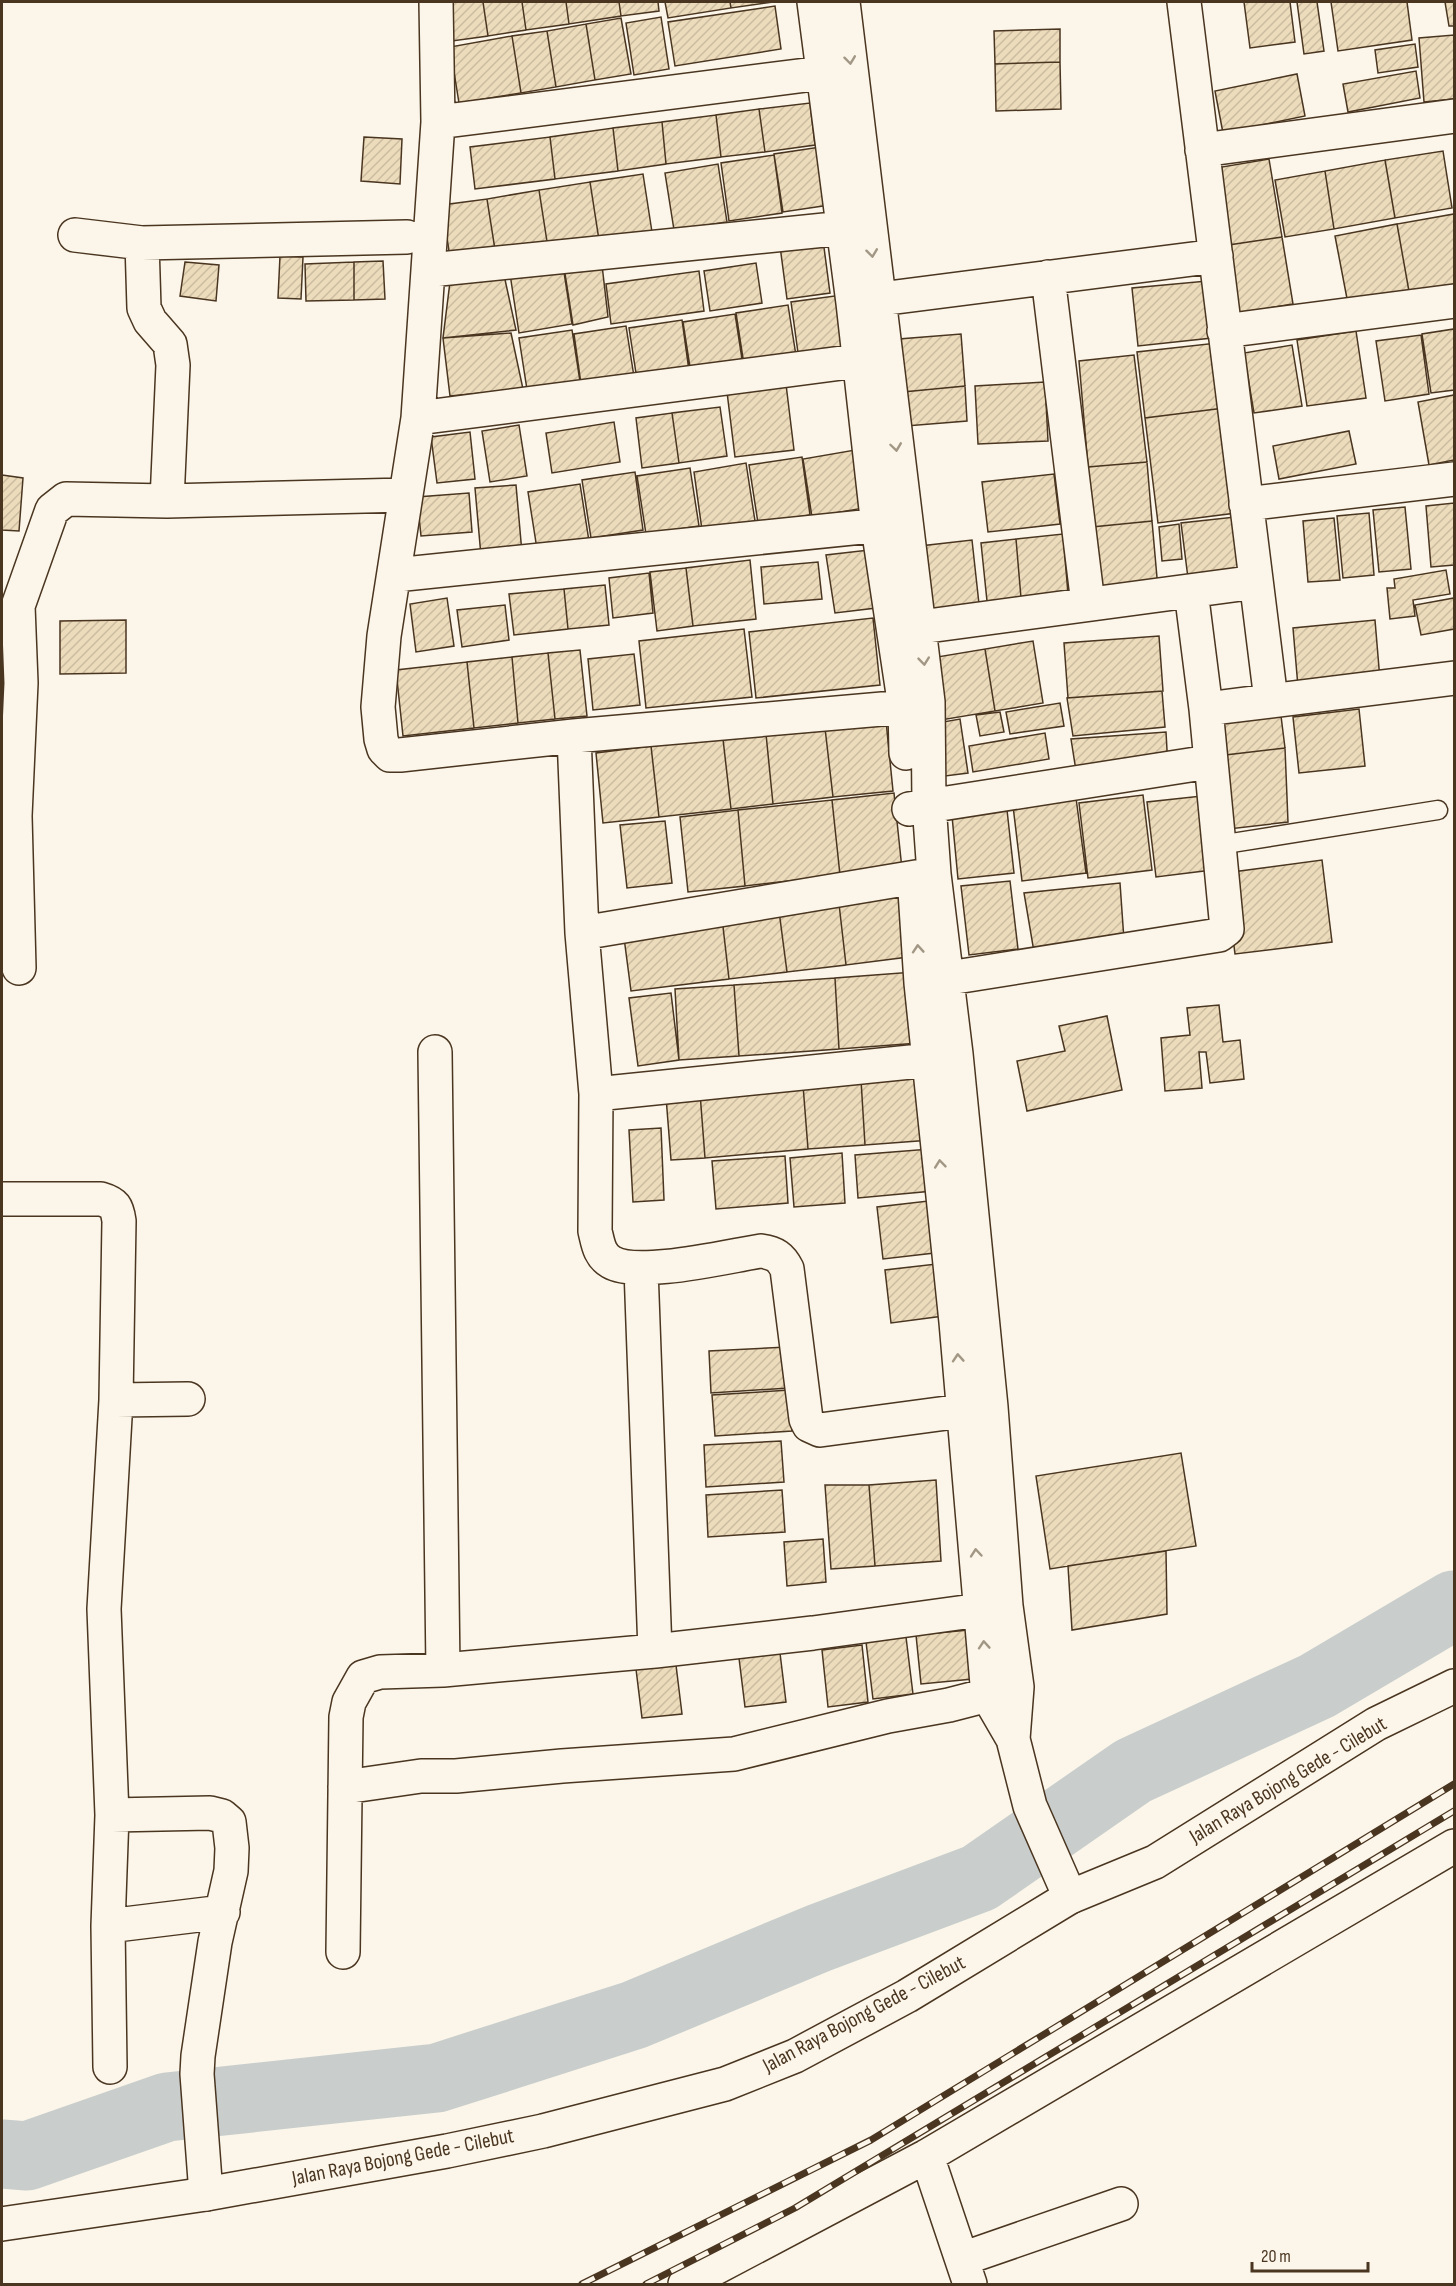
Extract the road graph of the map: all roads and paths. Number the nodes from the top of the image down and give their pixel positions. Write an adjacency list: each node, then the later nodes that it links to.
1 (436, 2): 7 (street)
2 (814, 2): 5 (street)
3 (843, 2): 16 (street, one-way to 16)
4 (1184, 2): 8 (street)
5 (822, 73): 7 (street); 9 (street)
6 (1455, 116): 8 (street)
7 (438, 122): 14 (street)
8 (1202, 150): 13 (street)
9 (844, 228): 14 (street); 16 (street)
10 (75, 235): 12 (street)
11 (407, 237): 12 (street)
12 (142, 243): 23 (street)
13 (1216, 256): 15 (street); 18 (street)
14 (430, 270): 20 (street)
15 (1048, 277): 16 (street); 29 (street)
16 (865, 301): 19 (street)
17 (1455, 301): 18 (street)
18 (1224, 331): 24 (street)
19 (871, 359): 20 (street); 25 (street)
20 (418, 418): 22 (street)
21 (1455, 479): 24 (street)
22 (405, 495): 23 (street); 26 (street)
23 (167, 501): 30 (street)
24 (1246, 504): 27 (street)
25 (892, 525): 26 (street); 31 (street)
26 (395, 575): 36 (street)
27 (1256, 582): 28 (street); 33 (street)
28 (1191, 591): 29 (street); 35 (street)
29 (1088, 604): 31 (street)
30 (10, 606): 40 (street)
31 (907, 629): 34 (street)
32 (1455, 678): 33 (street)
33 (1271, 700): 35 (street)
34 (917, 704): 36 (street); 38 (street)
35 (1206, 709): 37 (street)
36 (574, 736): 43 (street)
37 (1209, 762): 38 (street); 41 (street)
38 (918, 807): 42 (street)
39 (1438, 810): 41 (lane)
40 (8, 816): 44 (street)
41 (1219, 845): 45 (street)
42 (924, 876): 43 (street); 45 (street)
43 (582, 933): 48 (street)
44 (19, 968)
45 (933, 981): 47 (street)
46 (435, 1052): 56 (street)
47 (943, 1057): 48 (street); 53 (street)
48 (596, 1094): 50 (street)
49 (2, 1199): 52 (street)
50 (641, 1269): 53 (street); 55 (street)
51 (188, 1399): 52 (street)
52 (116, 1400): 60 (street)
53 (977, 1409): 54 (street)
54 (994, 1608): 55 (street); 58 (street)
55 (655, 1651): 56 (street)
56 (443, 1670): 59 (street)
57 (1455, 1686): 62 (street, Jalan Raya Bojong Gede - Cilebut)
58 (1003, 1691): 59 (street); 62 (street)
59 (345, 1787): 65 (street)
60 (112, 1815): 63 (street); 64 (street)
61 (1455, 1846): 67 (street)
62 (1065, 1888): 68 (street, Jalan Raya Bojong Gede - Cilebut)
63 (223, 1912): 64 (street); 68 (street)
64 (108, 1926): 66 (street)
65 (343, 1952)
66 (110, 2067)
67 (927, 2156): 71 (street); 72 (street)
68 (206, 2194): 70 (street, Jalan Raya Bojong Gede - Cilebut)
69 (1121, 2204): 71 (street)
70 (2, 2224)
71 (966, 2272)
72 (685, 2284)

